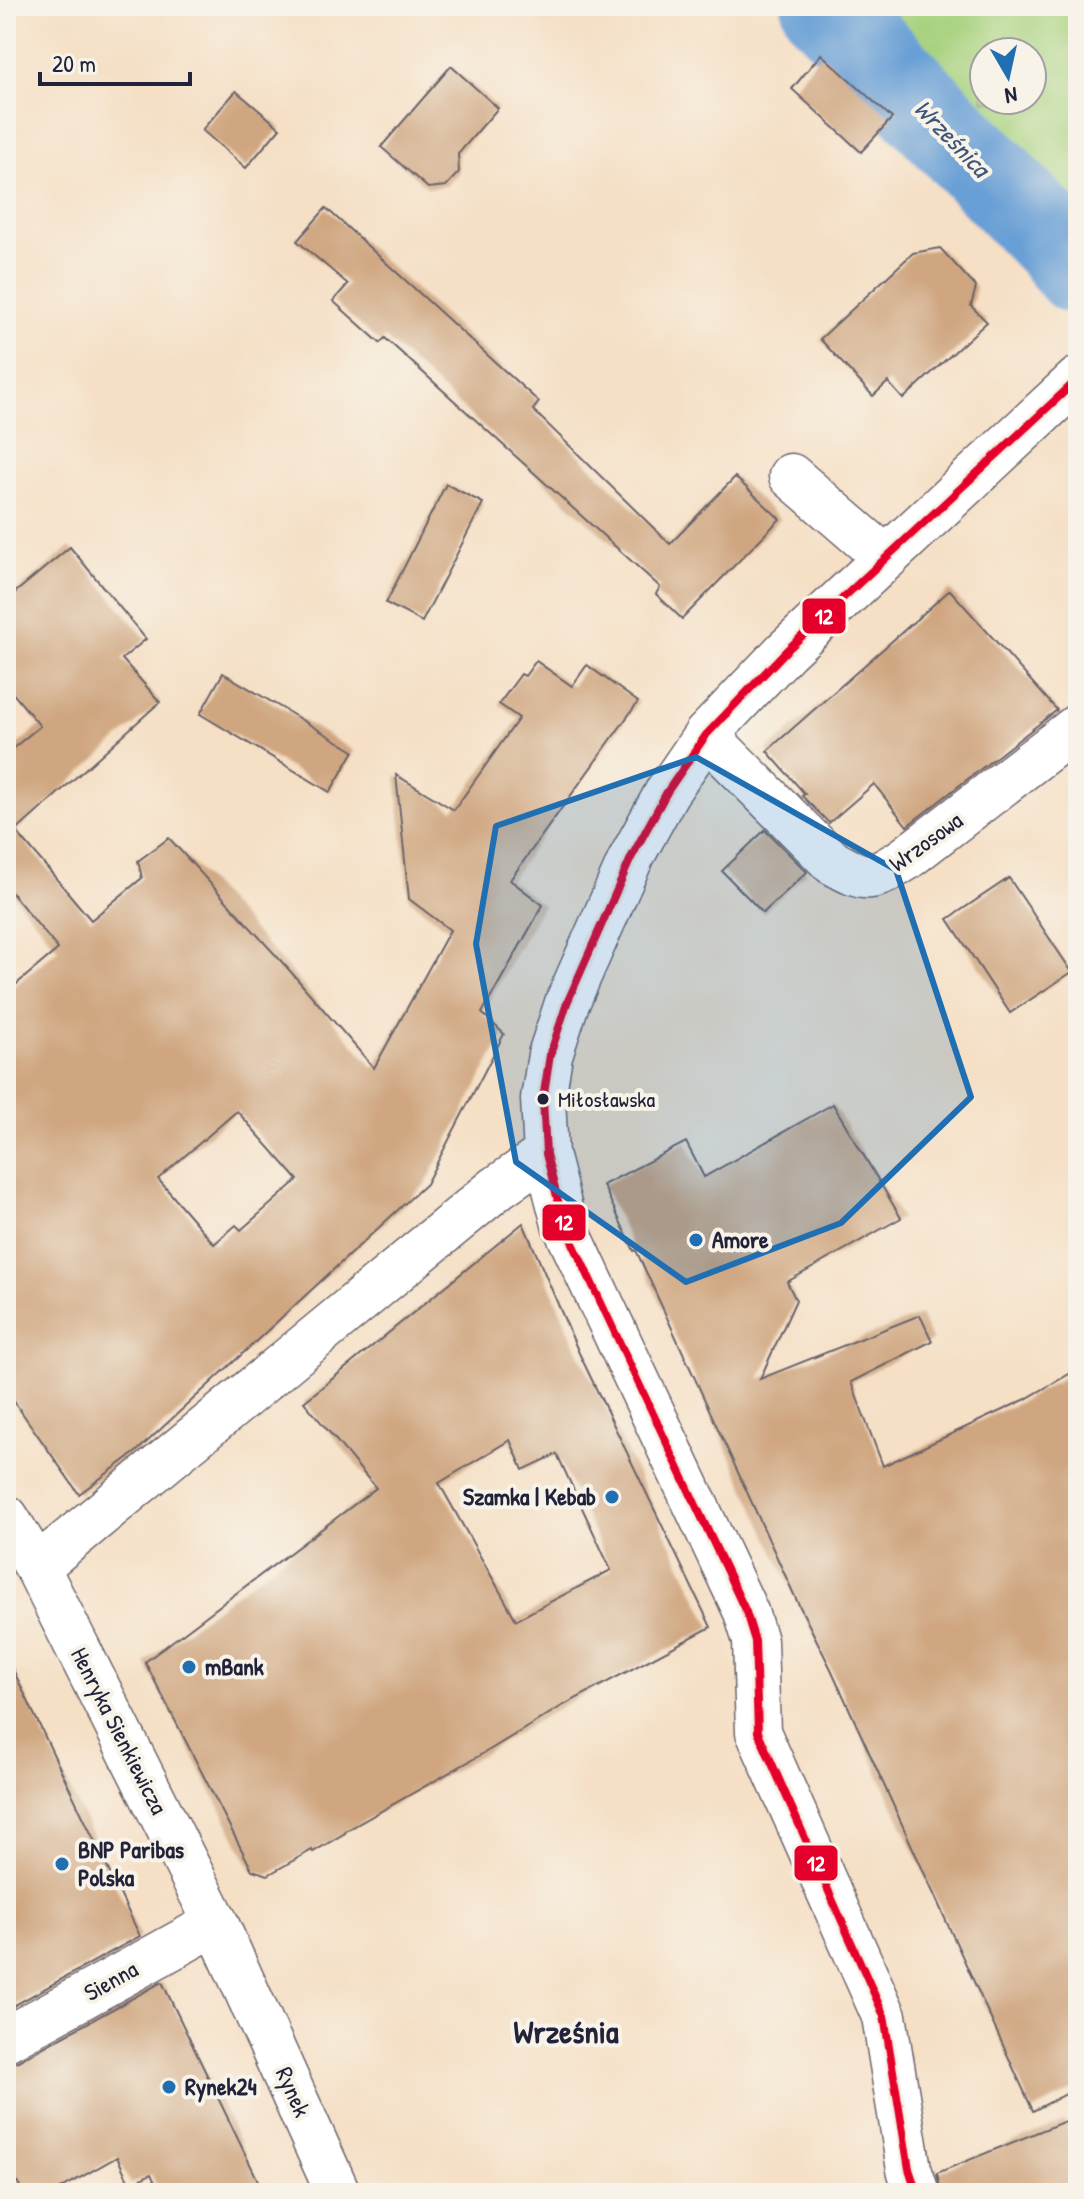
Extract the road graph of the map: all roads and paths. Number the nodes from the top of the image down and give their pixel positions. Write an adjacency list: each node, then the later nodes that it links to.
1 (1078, 379): 3 (street)
2 (791, 476): 3 (street)
3 (886, 558): 5 (street)
4 (1078, 726): 5 (street, Wrzosowa)
5 (706, 735): 6 (street)
6 (546, 1154): 8 (street); 12 (street)
7 (6, 1517): 8 (street, Henryka Sienkiewicza)
8 (37, 1567): 9 (street, Henryka Sienkiewicza)
9 (216, 1923): 10 (street, Henryka Sienkiewicza); 11 (street, Sienna)
10 (248, 1991): 13 (street, Rynek)
11 (6, 2039)
12 (913, 2181)
13 (338, 2193)

